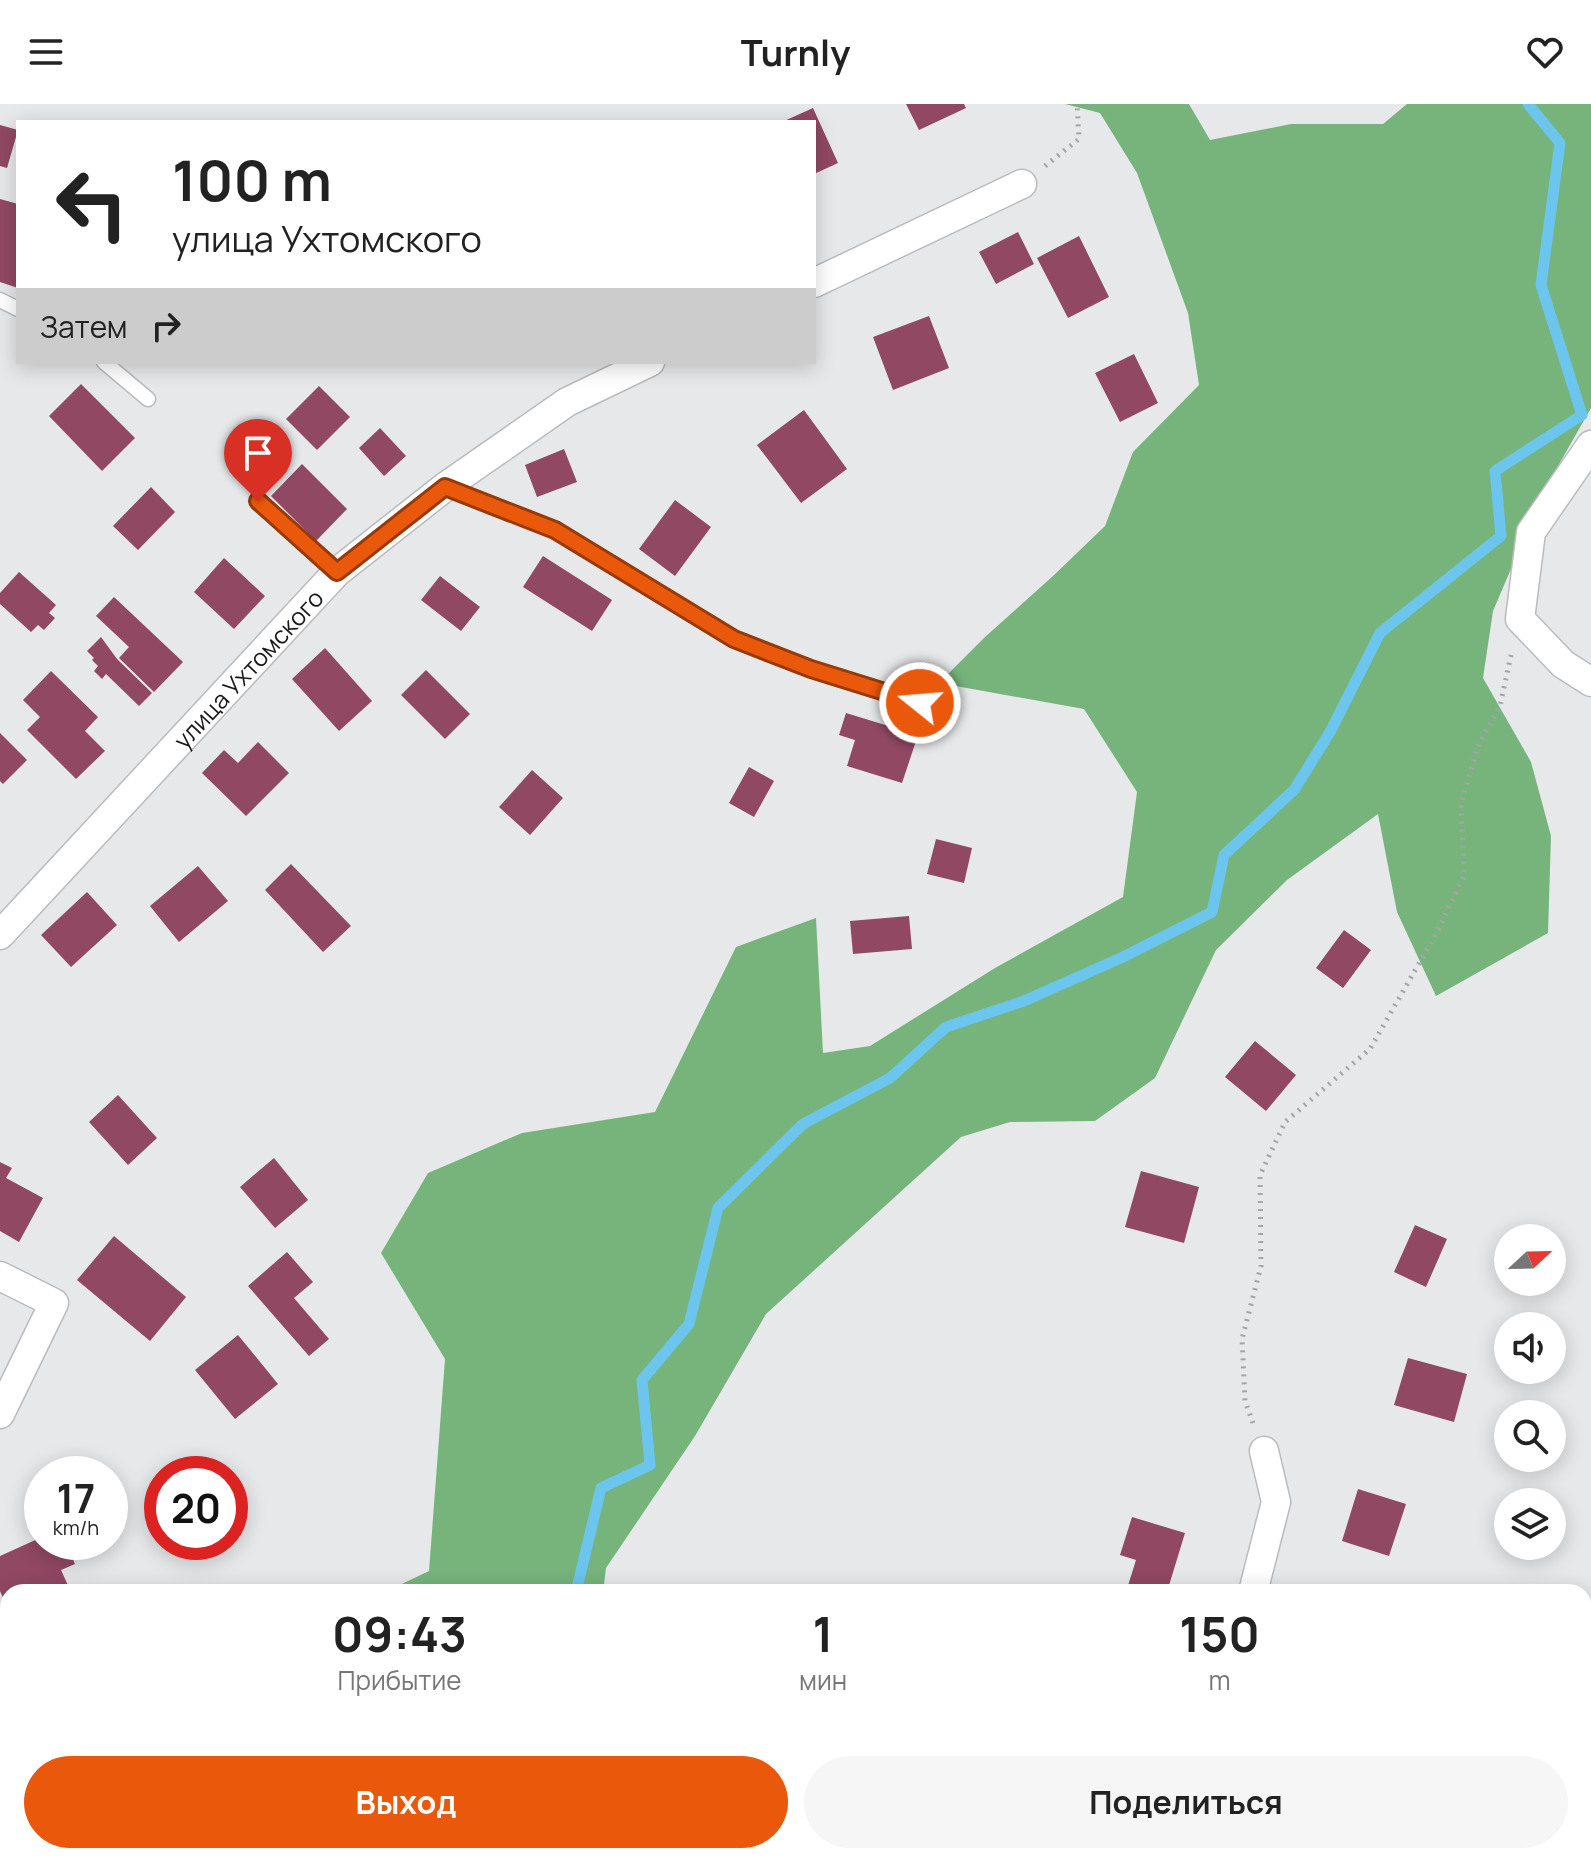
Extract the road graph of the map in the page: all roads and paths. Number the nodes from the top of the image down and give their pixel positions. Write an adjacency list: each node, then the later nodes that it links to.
1 (1077, 104): 2 (path)
2 (1022, 184): 3 (street)
3 (816, 282)
4 (106, 364): 6 (lane)
5 (646, 364): 8 (street, улица Ухтомского)
6 (148, 399)
7 (1591, 445): 11 (street)
8 (445, 487): 10 (street, улица Ухтомского); 13 (lane)
9 (258, 501): 10 (lane)
10 (337, 572): 14 (street, улица Ухтомского)
11 (1520, 619): 12 (street); 17 (path)
12 (1591, 682)
13 (920, 703)
14 (0, 935)
15 (0, 1276): 16 (street)
16 (0, 1414)
17 (1264, 1451): 18 (street)
18 (1255, 1584)

